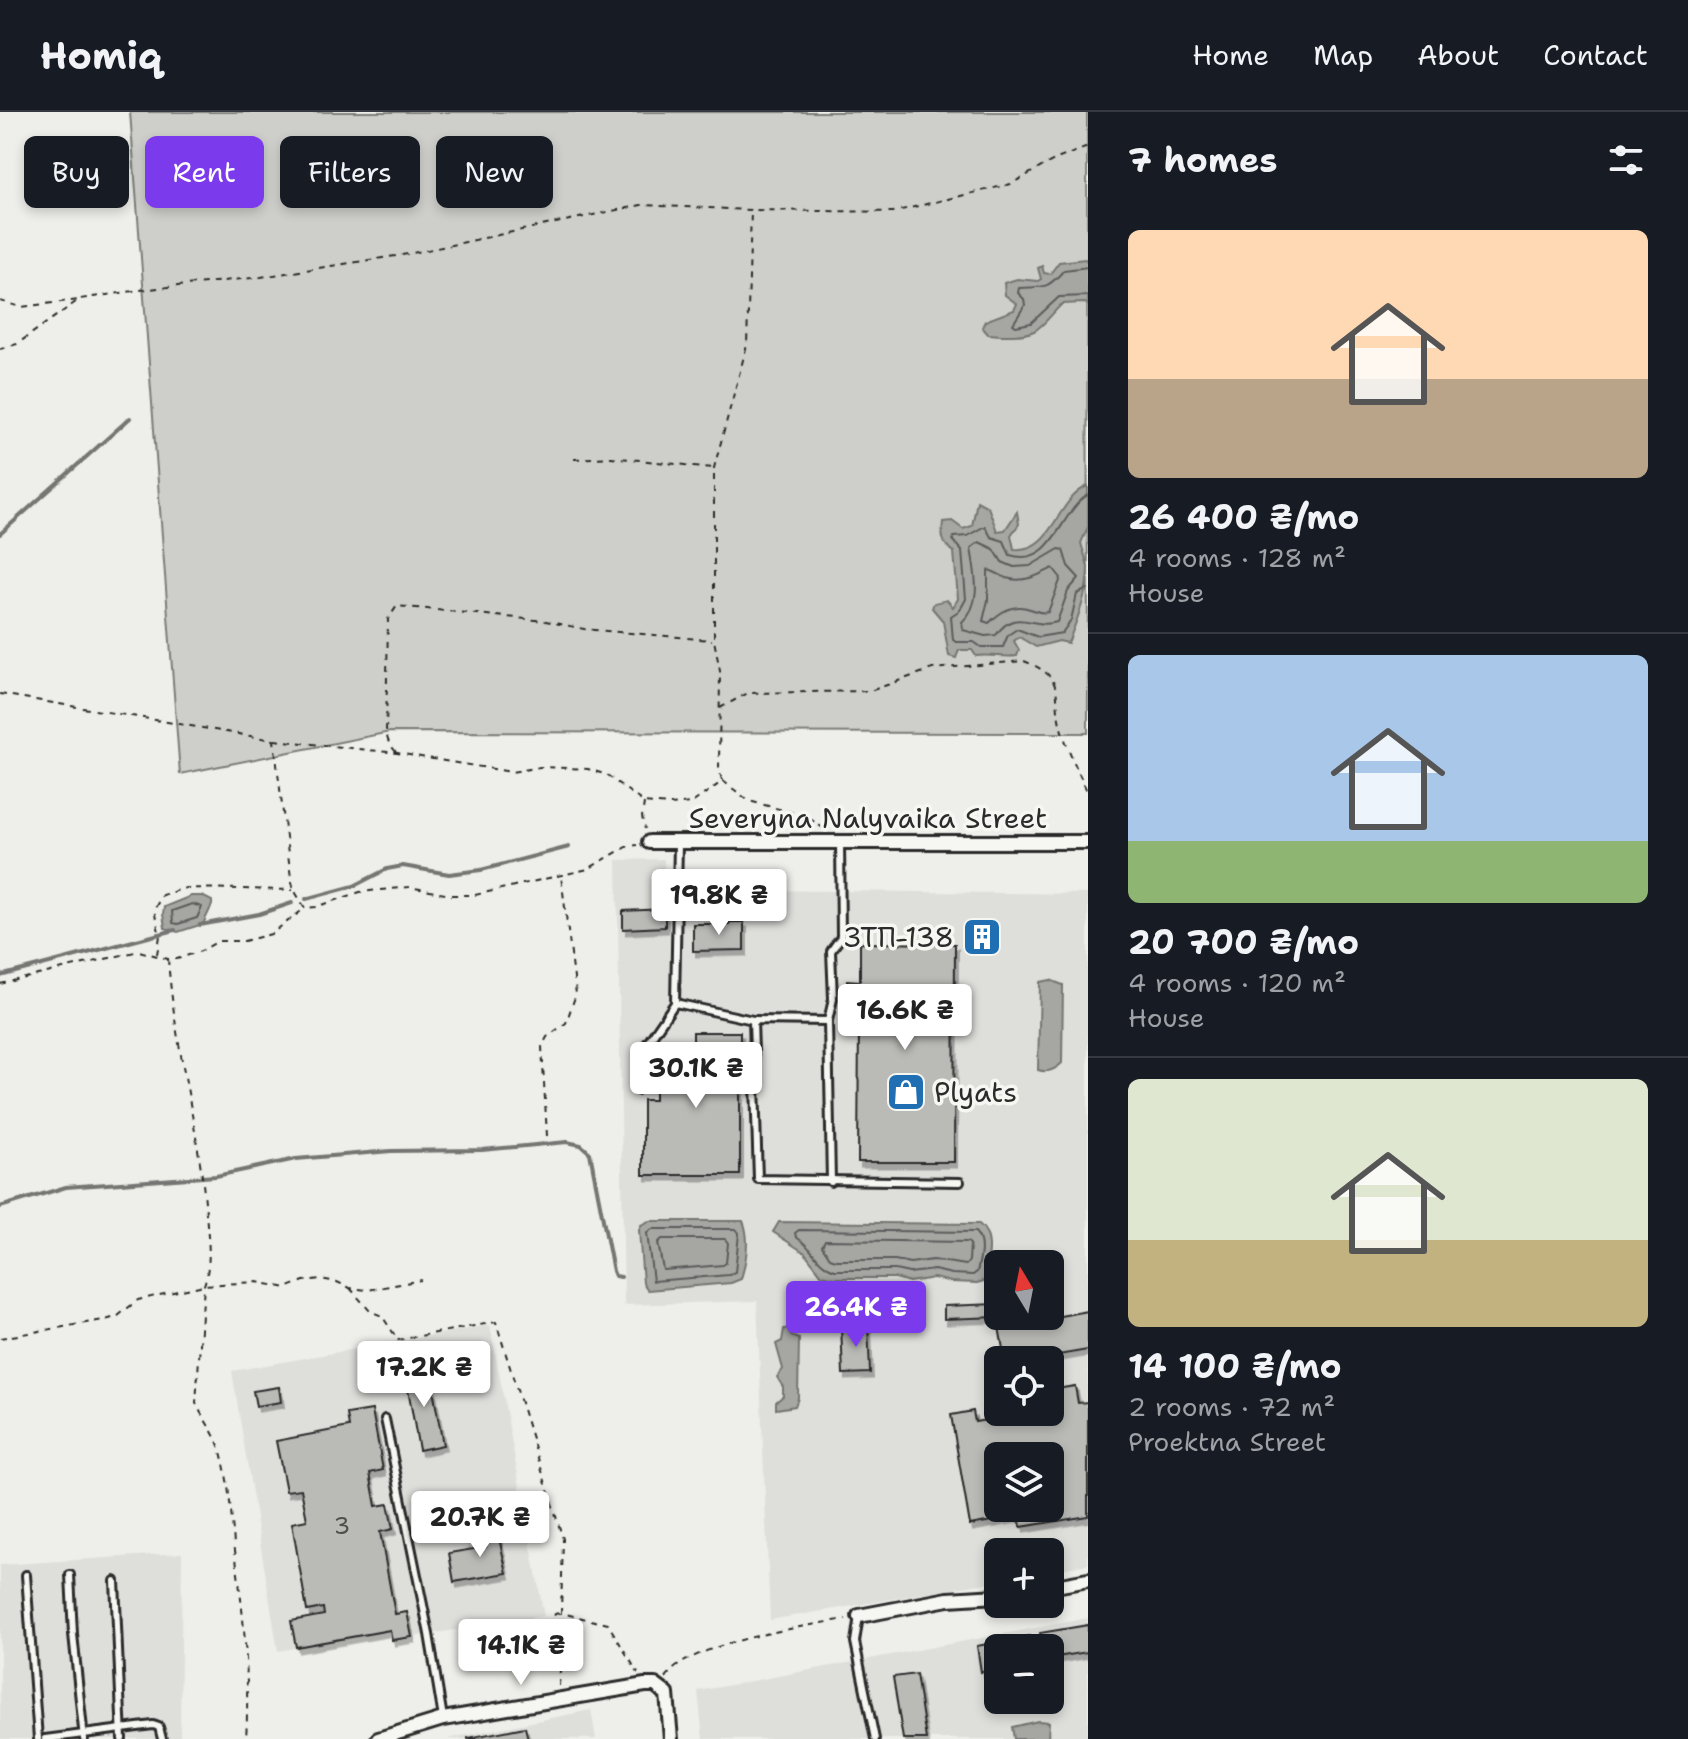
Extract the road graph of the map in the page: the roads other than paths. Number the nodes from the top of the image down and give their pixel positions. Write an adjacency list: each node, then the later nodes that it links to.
1 (840, 841): 3 (street, Severyna Nalyvaika Street); 4 (street, Severyna Nalyvaika Street); 7 (lane)
2 (649, 842): 4 (street, Severyna Nalyvaika Street)
3 (1088, 842)
4 (678, 843): 5 (lane)
5 (675, 1003): 6 (lane); 8 (lane)
6 (753, 1020): 7 (lane); 9 (lane)
7 (828, 1021): 9 (lane)
8 (637, 1090)
9 (831, 1182): 10 (lane)
10 (960, 1182)
11 (385, 1419): 19 (lane)
12 (26, 1575): 22 (lane)
13 (70, 1575): 21 (lane)
14 (1088, 1580): 16 (street)
15 (115, 1581): 20 (lane)
16 (1064, 1584)
17 (984, 1597): 18 (street)
18 (859, 1616): 28 (lane)
19 (443, 1719): 26 (street); 27 (street)
20 (122, 1729): 21 (lane); 24 (lane); 25 (lane)
21 (84, 1736): 23 (lane)
22 (38, 1739)
23 (45, 1739)
24 (122, 1739)
25 (162, 1739)
26 (378, 1739)
27 (671, 1739)
28 (875, 1739)

